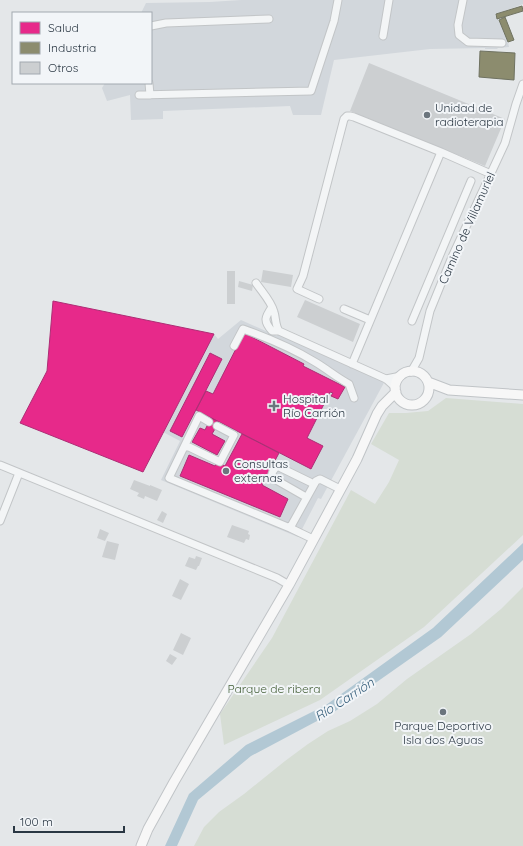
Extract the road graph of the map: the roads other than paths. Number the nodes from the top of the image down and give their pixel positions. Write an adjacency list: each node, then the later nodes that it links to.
1 (338, 0): 11 (street)
2 (389, 0): 6 (street)
3 (463, 0): 7 (street)
4 (269, 19): 5 (street)
5 (152, 26)
6 (382, 36)
7 (502, 43)
8 (149, 84): 11 (street)
9 (523, 84): 13 (street, Camino de Villamuriel)
10 (139, 95): 11 (street)
11 (150, 95)
12 (441, 152): 13 (street); 16 (street); 18 (street)
13 (491, 174): 22 (street, Camino de Villamuriel)
14 (471, 181): 19 (street)
15 (256, 283): 21 (street)
16 (319, 299)
17 (344, 309): 18 (street)
18 (370, 320): 21 (street)
19 (412, 321)
20 (234, 346): 30 (street)
21 (352, 364): 24 (street)
22 (411, 372): 23 (main road); 25 (main road)
23 (401, 376): 24 (street); 26 (main road)
24 (386, 380): 26 (street)
25 (428, 382): 27 (main road); 28 (main road)
26 (396, 390): 31 (main road); 32 (main road)
27 (449, 390): 28 (main road); 29 (main road)
28 (428, 395): 31 (main road)
29 (523, 395)
30 (354, 398)
31 (402, 401): 32 (main road)
32 (382, 406): 39 (main road)
33 (209, 422): 35 (street)
34 (217, 426): 35 (street)
35 (184, 447): 42 (street)
36 (0, 465): 37 (street)
37 (19, 472): 41 (street); 44 (street)
38 (314, 484): 39 (street); 40 (street); 40 (street)
39 (340, 489): 43 (main road)
40 (306, 497): 42 (street)
41 (0, 521)
42 (290, 528): 43 (street)
43 (313, 539): 44 (main road)
44 (289, 585): 45 (main road)
45 (141, 846)

